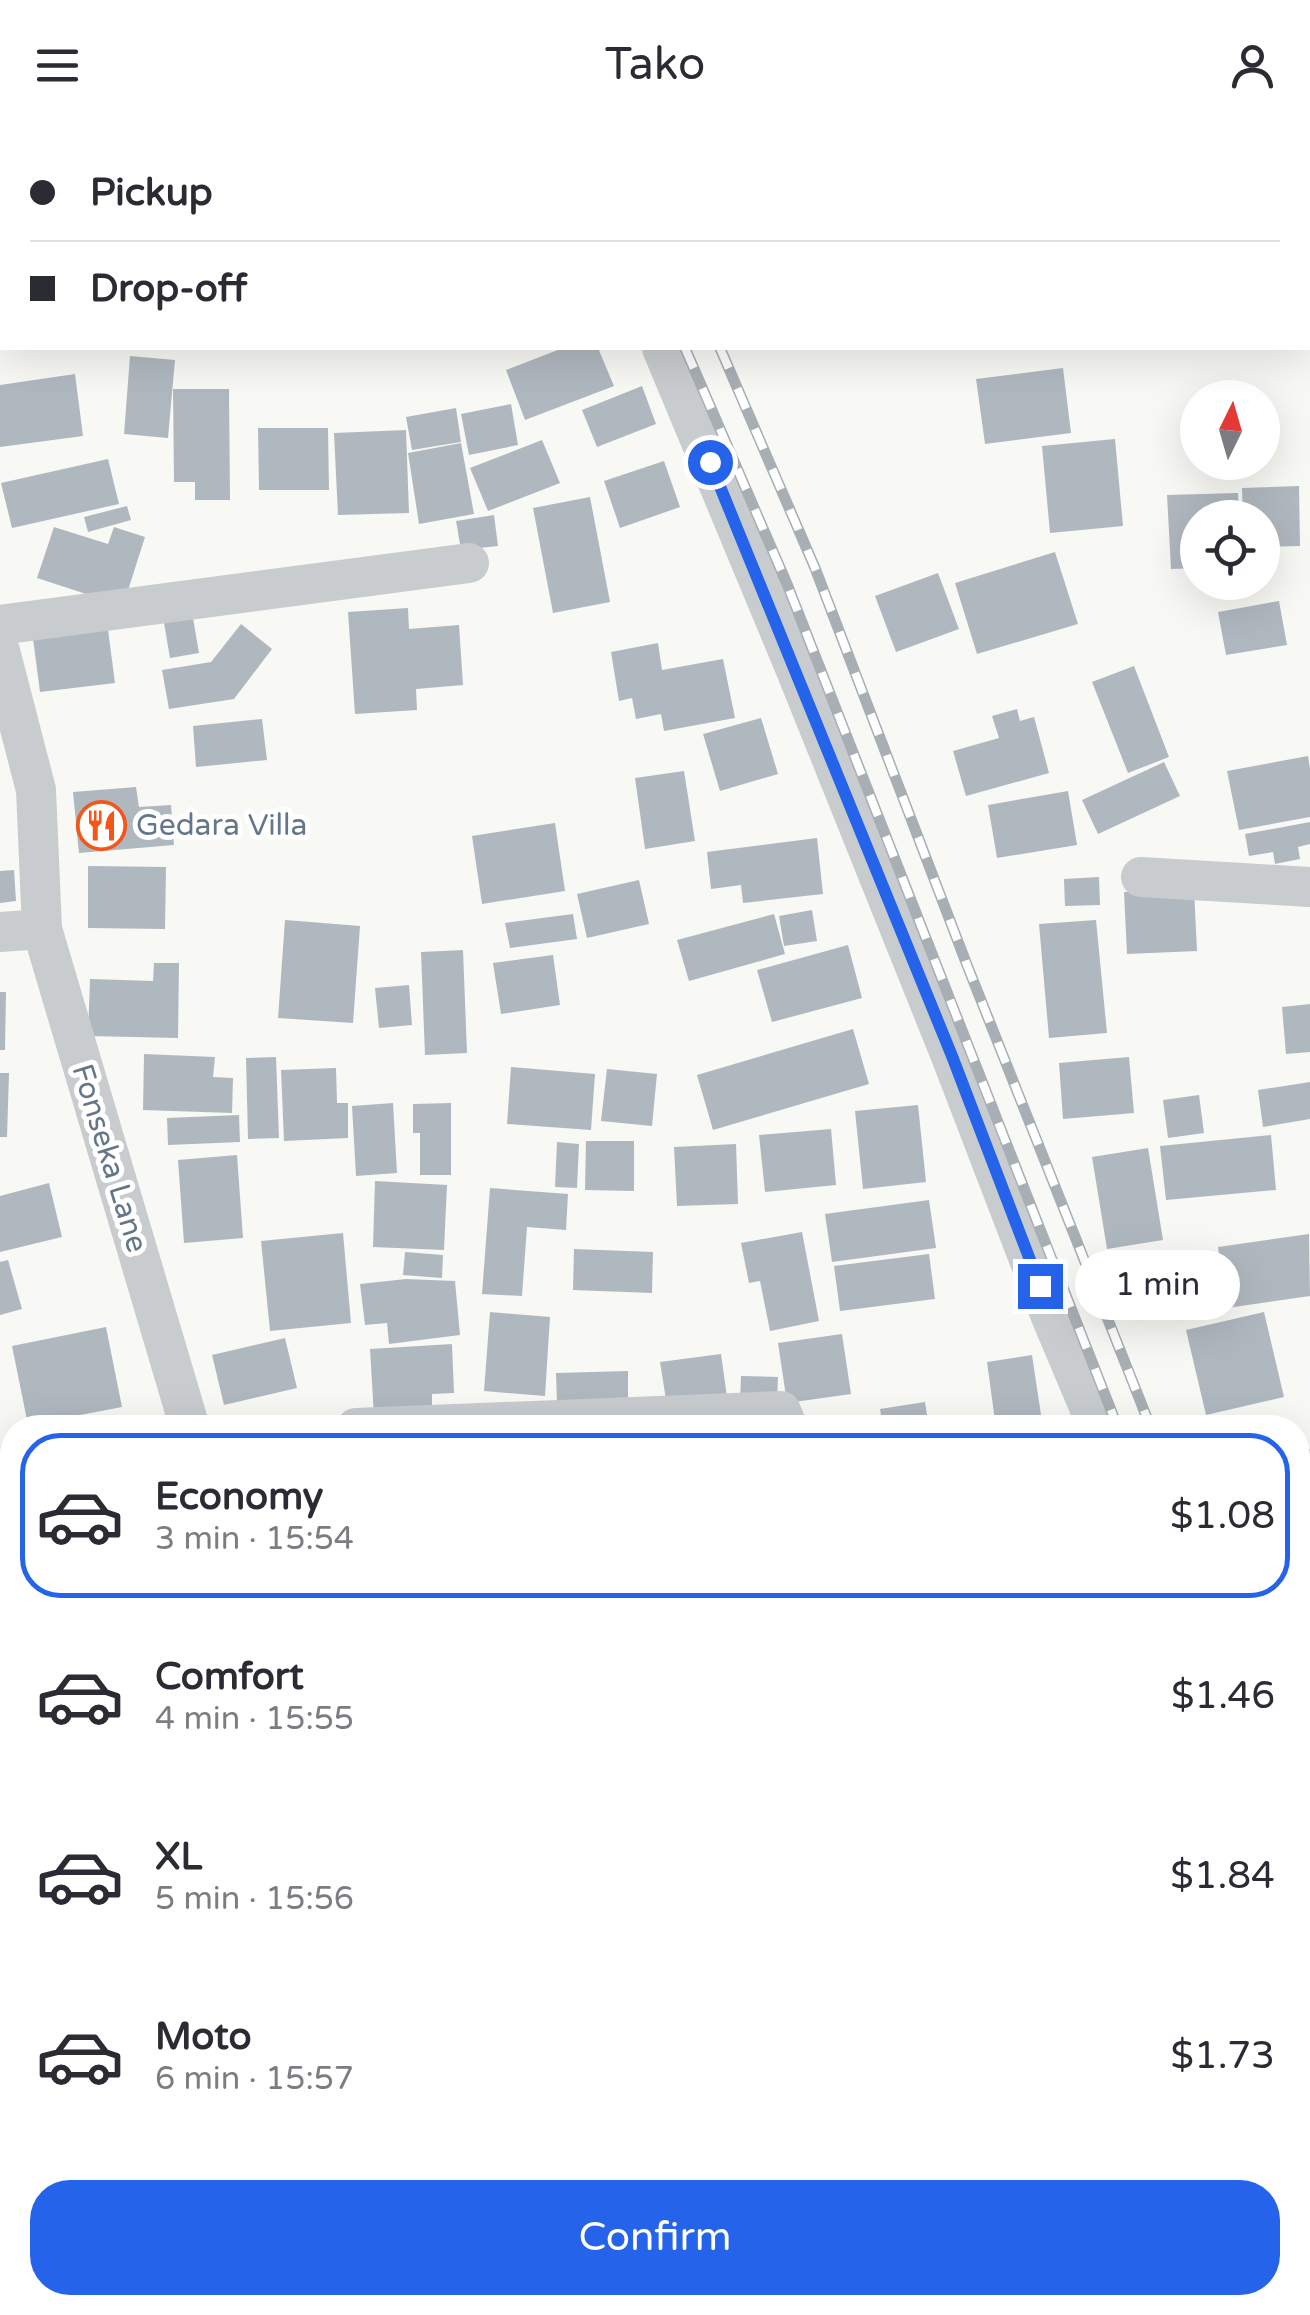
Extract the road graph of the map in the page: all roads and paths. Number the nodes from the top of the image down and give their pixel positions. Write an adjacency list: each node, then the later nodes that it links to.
1 (663, 350): 12 (street)
2 (469, 563): 3 (street)
3 (0, 625)
4 (0, 652): 7 (street, Fonseka Lane)
5 (1140, 877): 6 (street)
6 (1310, 887)
7 (42, 929): 8 (street); 9 (street, Fonseka Lane)
8 (0, 932)
9 (186, 1415)
10 (681, 1415): 11 (street)
11 (783, 1415)
12 (1092, 1415)

